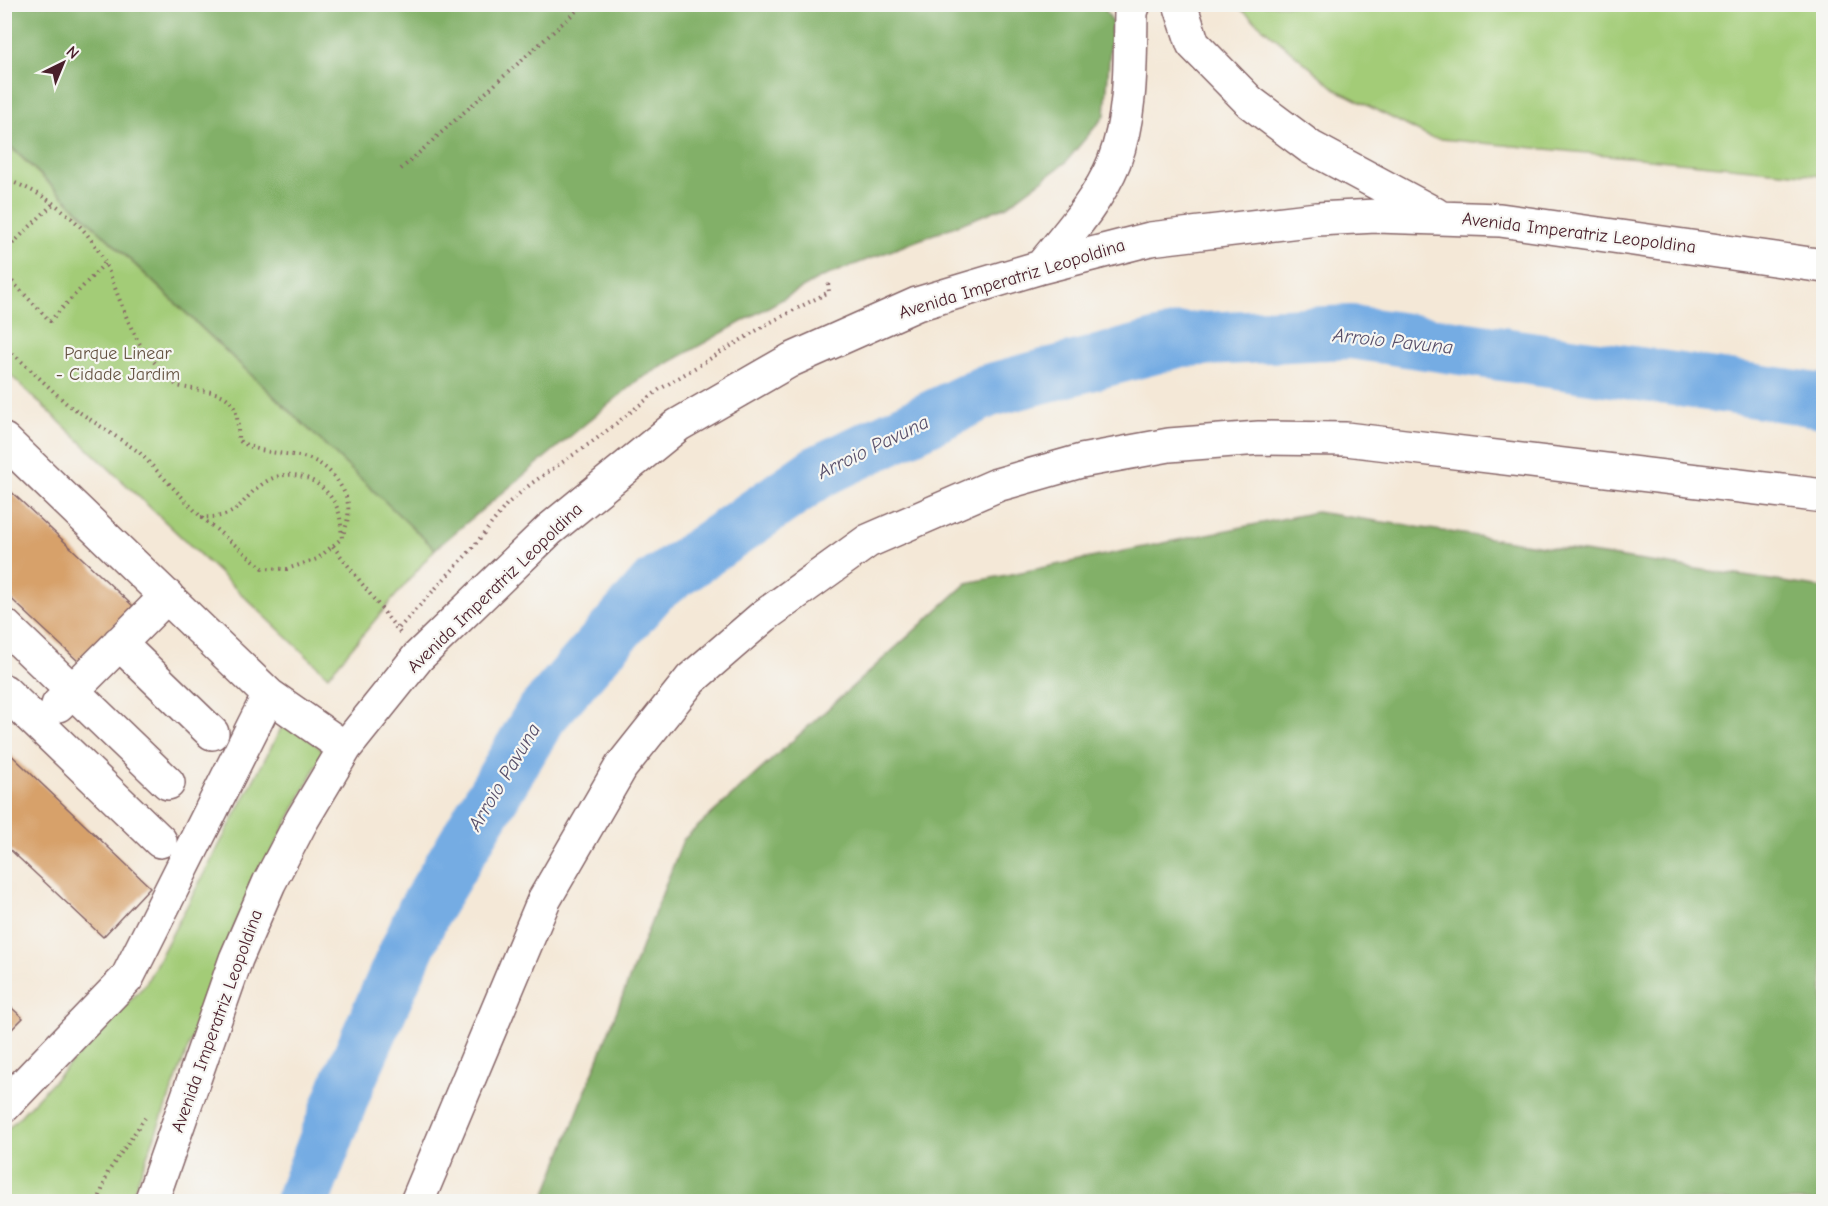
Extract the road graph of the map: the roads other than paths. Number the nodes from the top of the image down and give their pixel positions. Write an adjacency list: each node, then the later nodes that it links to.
1 (1134, 4): 5 (street)
2 (1179, 4): 3 (street)
3 (1439, 217): 4 (street, Avenida Imperatriz Leopoldina); 5 (street, Avenida Imperatriz Leopoldina)
4 (1824, 266)
5 (1041, 267): 16 (street, Avenida Imperatriz Leopoldina)
6 (4, 440): 8 (street)
7 (1824, 496): 21 (street)
8 (166, 596): 10 (street); 13 (street)
9 (5, 626): 11 (street)
10 (119, 643): 11 (street); 15 (street)
11 (72, 690): 14 (street); 17 (street)
12 (4, 691): 14 (street)
13 (269, 695): 16 (street); 19 (street)
14 (39, 724): 18 (street)
15 (212, 733)
16 (345, 748): 20 (street, Avenida Imperatriz Leopoldina)
17 (168, 783)
18 (160, 841)
19 (4, 1106)
20 (151, 1202)
21 (417, 1202)

